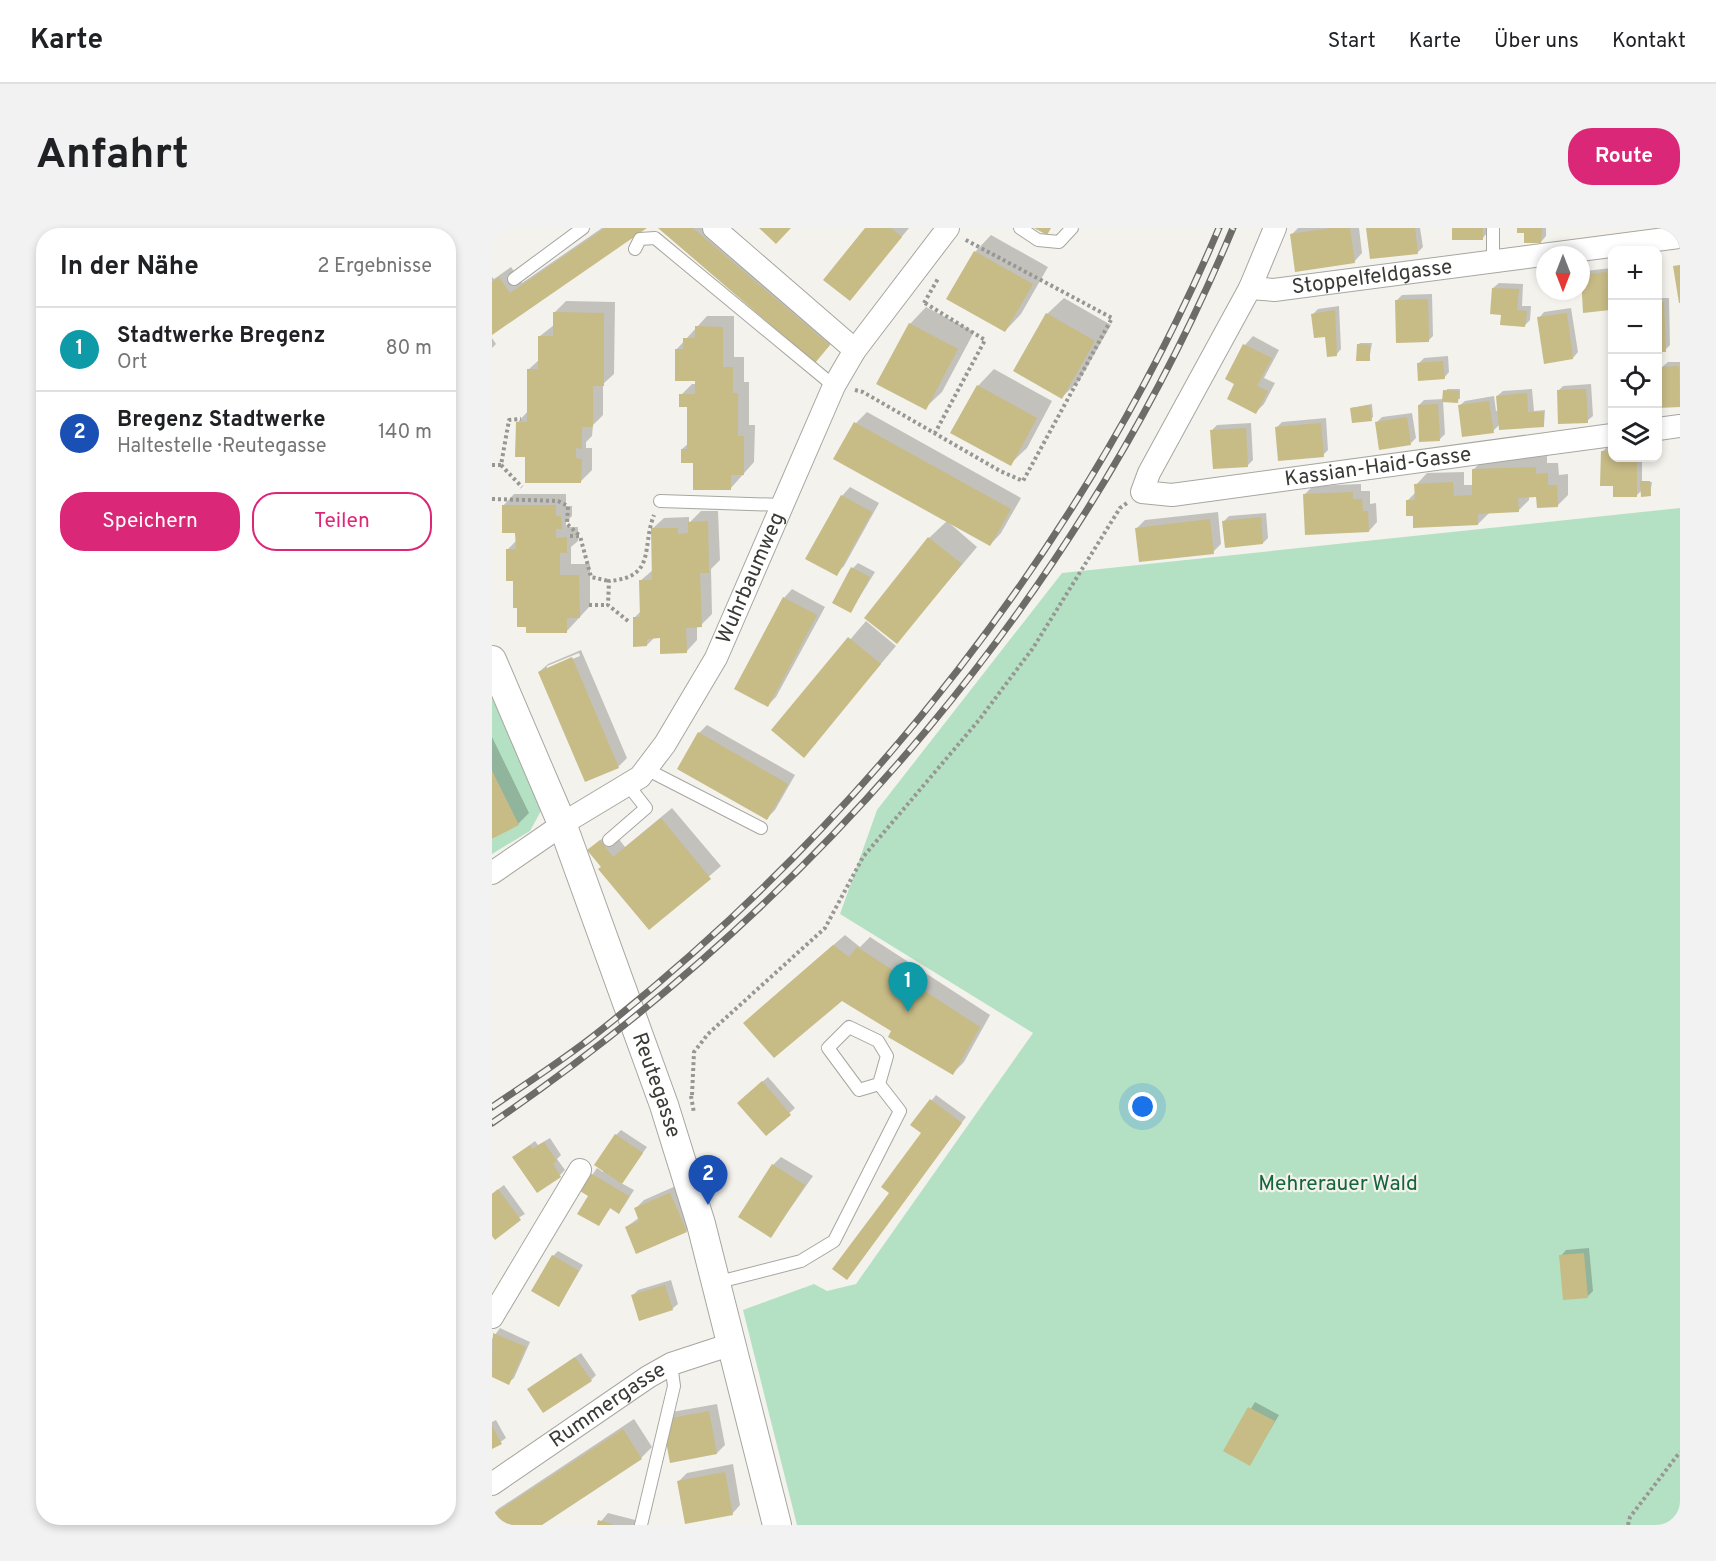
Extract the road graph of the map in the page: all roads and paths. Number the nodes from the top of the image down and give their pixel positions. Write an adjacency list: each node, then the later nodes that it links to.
1 (583, 228): 12 (lane)
2 (714, 228): 16 (street)
3 (1020, 228): 4 (lane)
4 (1072, 228)
5 (1275, 228): 14 (street)
6 (1493, 228): 10 (lane)
7 (1680, 237): 10 (street, Stoppelfeldgasse)
8 (952, 238): 13 (street, Wuhrbaumweg); 21 (path)
9 (635, 249): 17 (lane)
10 (1493, 261): 14 (street, Stoppelfeldgasse)
11 (941, 275): 15 (path)
12 (514, 279)
13 (902, 288): 15 (path); 16 (street, Wuhrbaumweg)
14 (1250, 288): 26 (street)
15 (924, 303): 21 (path)
16 (855, 350): 17 (street, Wuhrbaumweg)
17 (834, 386): 21 (path); 29 (street, Wuhrbaumweg)
18 (521, 419): 24 (path)
19 (1680, 426): 20 (street)
20 (1662, 428)
21 (935, 433)
22 (1608, 436): 26 (street, Kassian-Haid-Gasse)
23 (492, 465): 24 (path)
24 (501, 465): 25 (path)
25 (522, 487)
26 (1142, 492): 44 (path)
27 (492, 498): 31 (path)
28 (660, 501): 29 (lane); 32 (path)
29 (783, 505): 37 (street, Wuhrbaumweg)
30 (570, 536): 31 (path)
31 (580, 536): 32 (path)
32 (609, 581): 34 (path)
33 (589, 605): 34 (path)
34 (608, 605): 35 (path)
35 (628, 621)
36 (492, 660): 39 (street, Reutegasse)
37 (646, 769): 38 (street, Wuhrbaumweg); 40 (lane)
38 (628, 785): 39 (street, Wuhrbaumweg); 41 (lane)
39 (562, 826): 42 (street, Wuhrbaumweg); 46 (street, Reutegasse)
40 (760, 828)
41 (609, 840)
42 (492, 873)
43 (879, 1084): 43 (lane); 46 (lane)
44 (692, 1095)
45 (580, 1170): 47 (street)
46 (715, 1283): 48 (street, Reutegasse)
47 (492, 1317)
48 (732, 1344): 49 (street, Rummergasse); 53 (street, Reutegasse)
49 (671, 1364): 51 (street, Rummergasse); 52 (lane)
50 (1680, 1452): 54 (path)
51 (492, 1484)
52 (641, 1525)
53 (777, 1525)
54 (1628, 1525)

